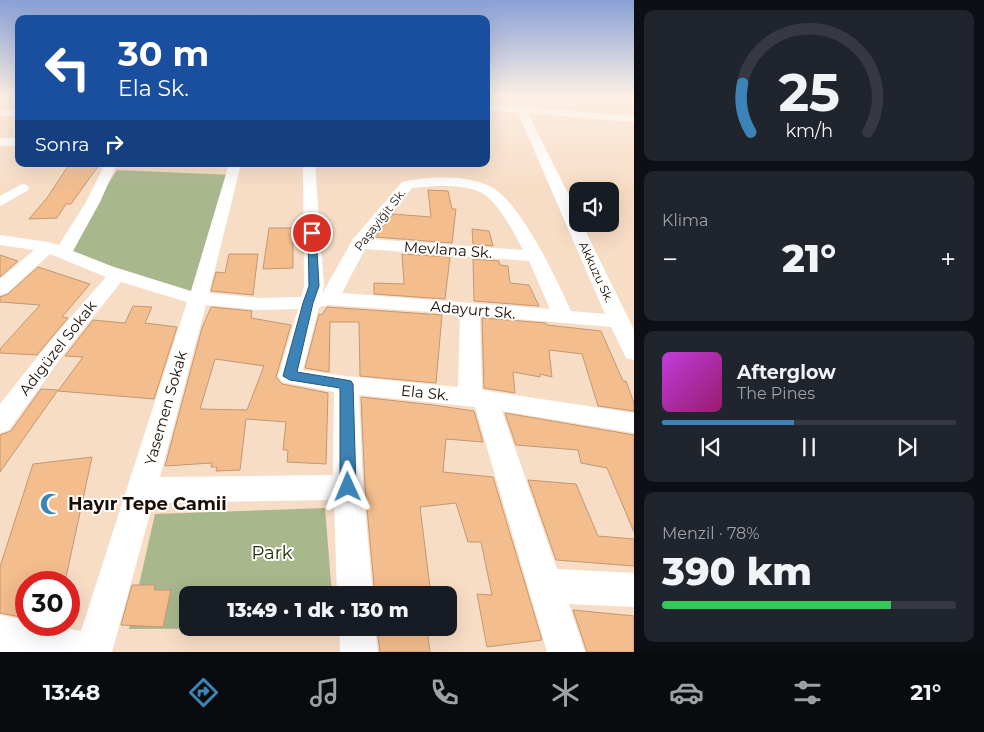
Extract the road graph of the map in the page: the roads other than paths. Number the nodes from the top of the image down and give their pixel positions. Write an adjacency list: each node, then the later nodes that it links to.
1 (523, 126): 19 (street, Akkuzu Sk.)
2 (0, 142): 3 (street)
3 (15, 142)
4 (110, 167): 11 (street)
5 (233, 167): 15 (street, Yasemen Sokak)
6 (309, 167): 16 (street)
7 (22, 188): 8 (street)
8 (0, 202)
9 (0, 240): 11 (street, Adayurt Sk.)
10 (359, 243): 12 (street, Mevlana Sk.); 12 (street, Paşayiğit Sk.); 16 (street, Paşayiğit Sk.)
11 (56, 250): 13 (street, Adayurt Sk.); 14 (street)
12 (536, 256): 18 (street, Paşayiğit Sk.)
13 (117, 274): 15 (street, Adayurt Sk.); 23 (street, Adıgüzel Sokak)
14 (0, 289)
15 (198, 298): 16 (street, Adayurt Sk.); 26 (street, Yasemen Sokak)
16 (318, 301): 17 (street, Adayurt Sk.); 21 (street, Ela Sk.)
17 (470, 310): 18 (street, Adayurt Sk.); 22 (street)
18 (563, 317): 19 (street, Adayurt Sk.)
19 (618, 321): 20 (street, Akkuzu Sk.)
20 (634, 353)
21 (346, 384): 22 (street, Ela Sk.); 25 (street)
22 (478, 399): 24 (street, Ela Sk.); 28 (street)
23 (0, 423)
24 (634, 423)
25 (348, 487): 26 (street); 27 (street)
26 (141, 490): 32 (street, Yasemen Sokak)
27 (354, 586)
28 (546, 586): 29 (street); 34 (street)
29 (634, 590)
30 (0, 634): 32 (street)
31 (358, 636): 33 (street)
32 (92, 652)
33 (359, 652)
34 (566, 652)

